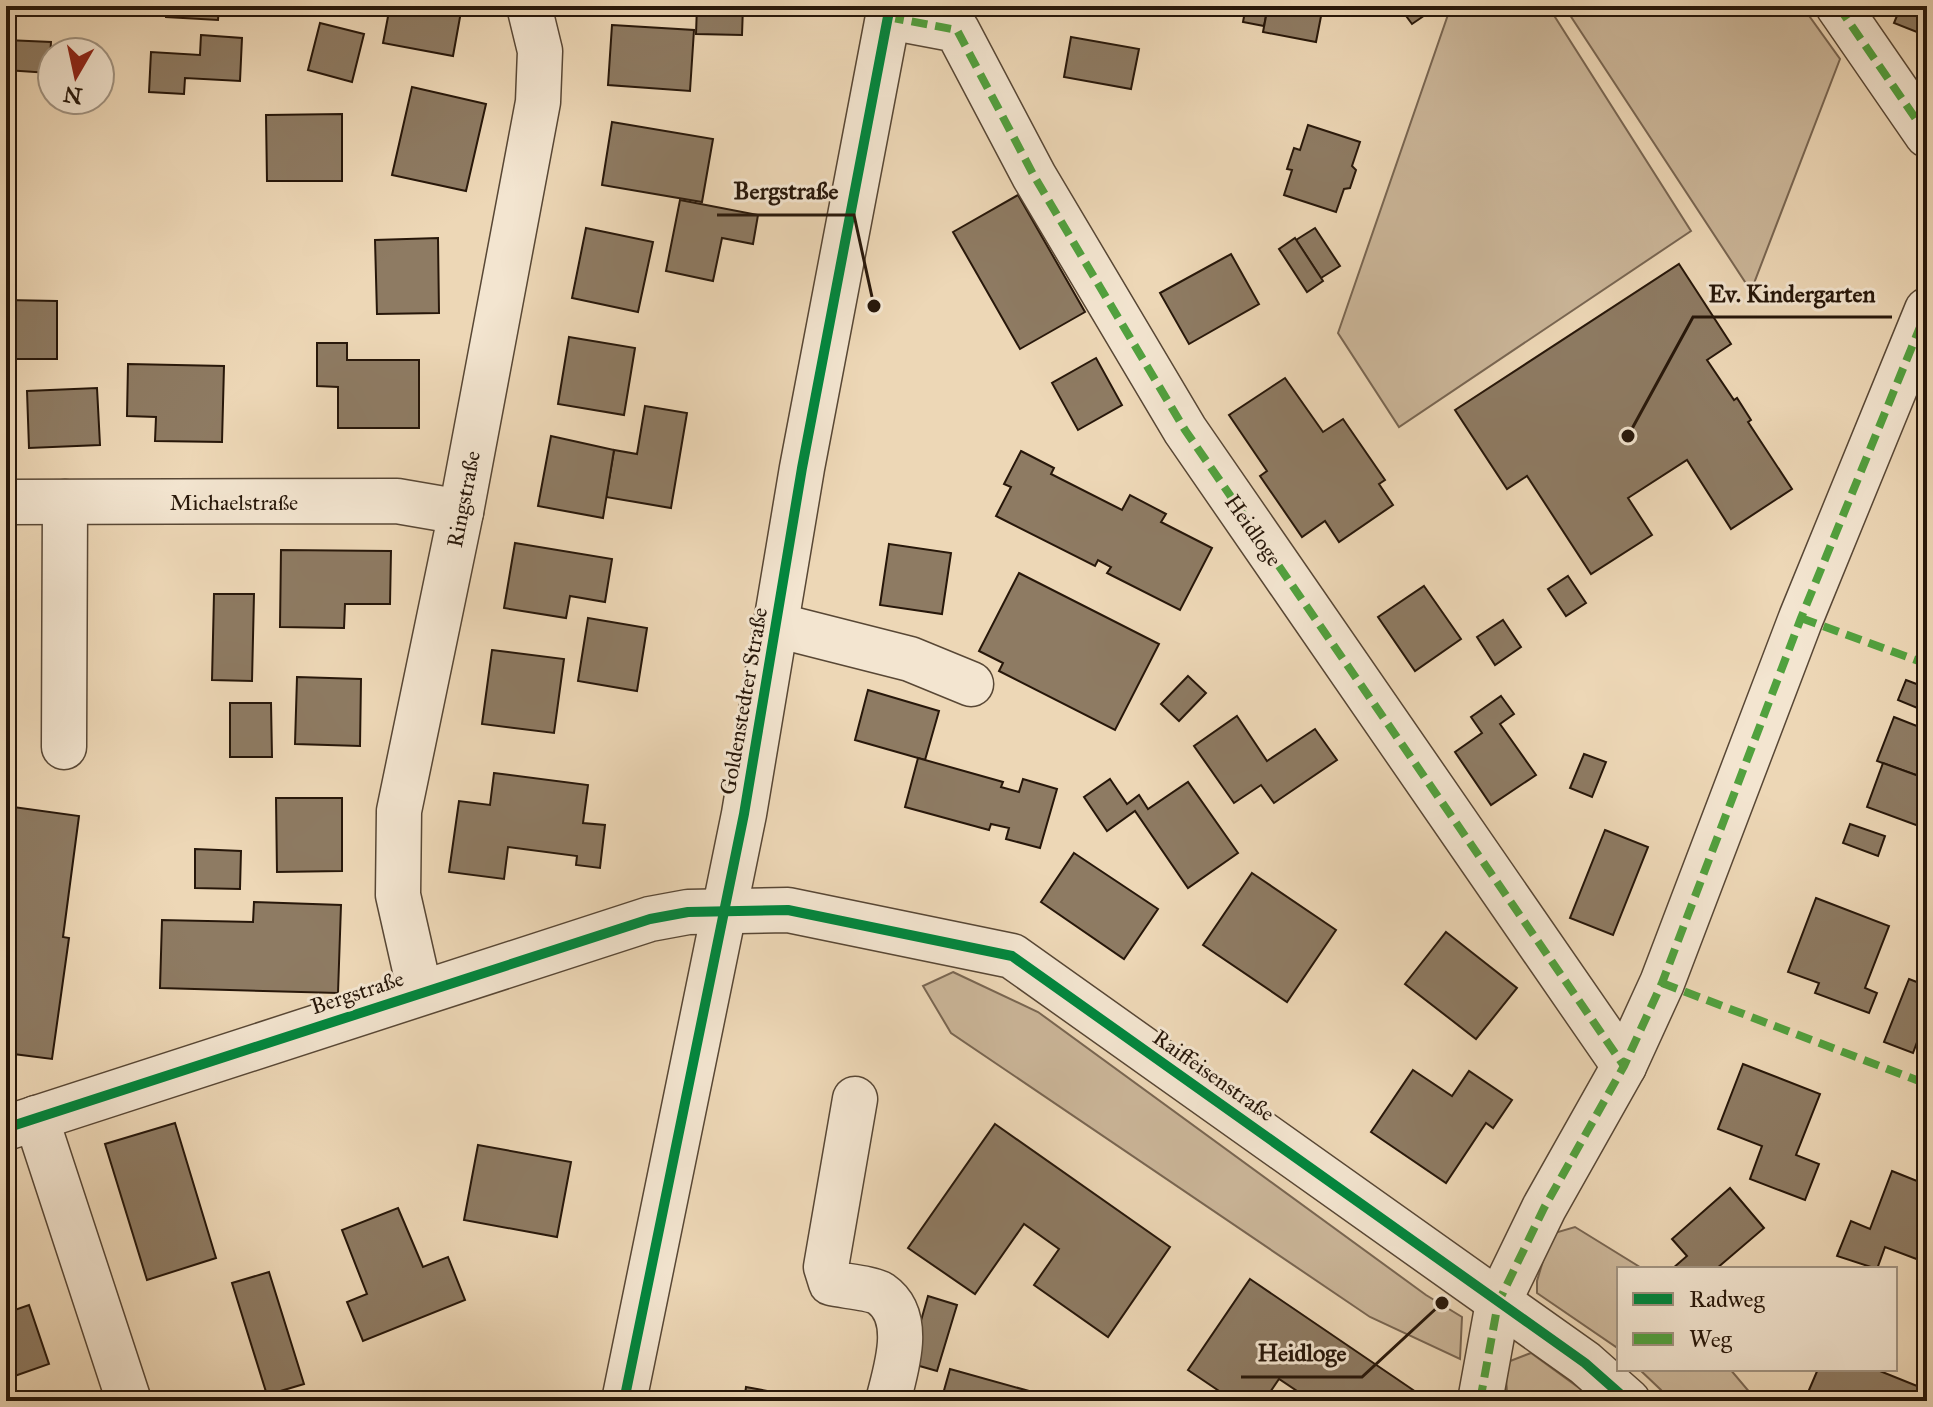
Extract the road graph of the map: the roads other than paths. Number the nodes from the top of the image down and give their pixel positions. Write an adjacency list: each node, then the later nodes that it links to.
1 (529, 6): 8 (street, Ringstraße)
2 (1838, 6): 4 (street)
3 (889, 11): 9 (street, Goldenstedter Straße); 14 (street, Heidloge)
4 (1927, 135)
5 (1927, 310): 14 (street)
6 (6, 502): 7 (street, Michaelstraße)
7 (65, 502): 8 (street, Michaelstraße); 11 (street)
8 (461, 512): 13 (street, Ringstraße)
9 (776, 625): 10 (street); 12 (street, Goldenstedter Straße)
10 (971, 684)
11 (64, 747)
12 (724, 912): 13 (street, Bergstraße); 17 (street, Raiffeisenstraße); 19 (street, Goldenstedter Straße)
13 (420, 992): 16 (street, Bergstraße)
14 (1624, 1066): 17 (street)
15 (855, 1099): 20 (street)
16 (21, 1123): 18 (street)
17 (1498, 1303): 21 (street); 22 (street, Raiffeisenstraße)
18 (129, 1401)
19 (624, 1401)
20 (888, 1401)
21 (1480, 1401)
22 (1628, 1401)

